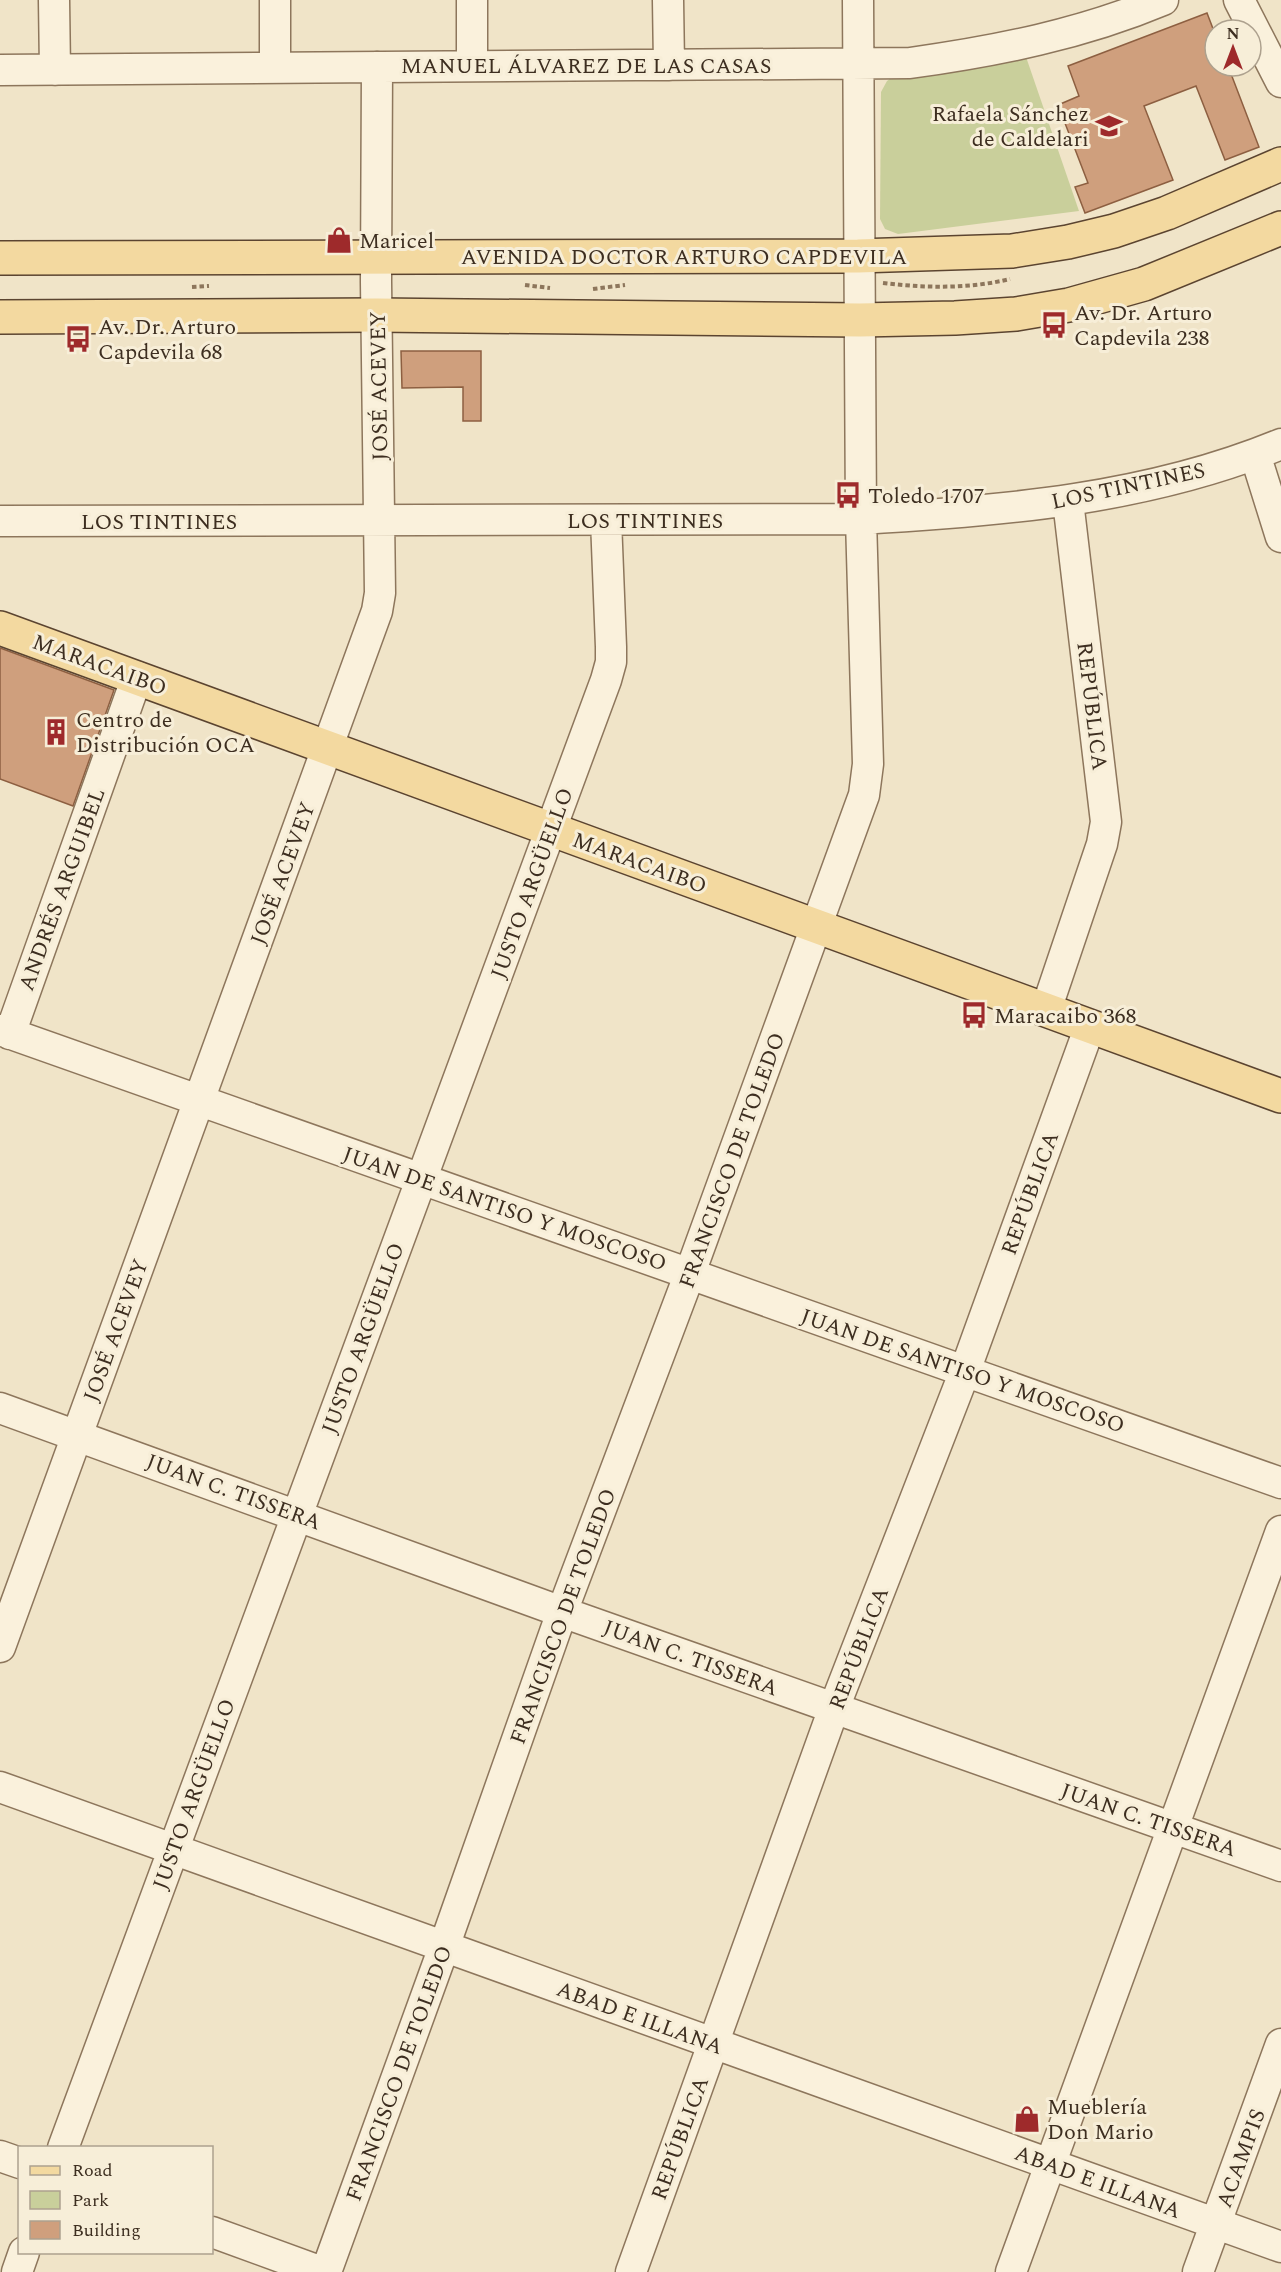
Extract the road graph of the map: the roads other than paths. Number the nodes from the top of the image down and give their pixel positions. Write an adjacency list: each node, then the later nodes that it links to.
1 (54, 0): 14 (street)
2 (275, 0): 12 (street)
3 (472, 0): 10 (street)
4 (668, 0): 9 (street)
5 (858, 0): 8 (street, FRANCISCO DE TOLEDO)
6 (1163, 0): 8 (street, MANUEL ÁLVAREZ DE LAS CASAS)
7 (1239, 0): 15 (street)
8 (858, 63): 9 (street, MANUEL ÁLVAREZ DE LAS CASAS); 19 (street, FRANCISCO DE TOLEDO)
9 (669, 65): 10 (street, MANUEL ÁLVAREZ DE LAS CASAS)
10 (472, 66): 11 (street, MANUEL ÁLVAREZ DE LAS CASAS)
11 (377, 67): 12 (street, MANUEL ÁLVAREZ DE LAS CASAS); 18 (street, JOSÉ ACEVEY)
12 (275, 68): 14 (street, MANUEL ÁLVAREZ DE LAS CASAS)
13 (0, 70): 14 (street, MANUEL ÁLVAREZ DE LAS CASAS)
14 (55, 70)
15 (1281, 82)
16 (1281, 164): 19 (main road, AVENIDA DOCTOR ARTURO CAPDEVILA)
17 (1281, 228): 23 (main road)
18 (377, 256): 19 (main road, AVENIDA DOCTOR ARTURO CAPDEVILA); 20 (main road, AVENIDA DOCTOR ARTURO CAPDEVILA); 21 (street, JOSÉ ACEVEY)
19 (858, 256): 23 (street, FRANCISCO DE TOLEDO)
20 (0, 258)
21 (377, 315): 22 (main road); 23 (main road); 29 (street, JOSÉ ACEVEY)
22 (0, 317)
23 (860, 320): 26 (street, FRANCISCO DE TOLEDO)
24 (1268, 449): 25 (street, LOS TINTINES); 30 (street)
25 (1068, 501): 26 (street, LOS TINTINES); 36 (street, REPÚBLICA)
26 (861, 519): 27 (street, LOS TINTINES); 35 (street, FRANCISCO DE TOLEDO)
27 (606, 520): 29 (street, LOS TINTINES); 34 (street, JUSTO ARGÜELLO)
28 (0, 521): 29 (street, LOS TINTINES)
29 (379, 522): 33 (street, JOSÉ ACEVEY)
30 (1281, 537)
31 (0, 628): 32 (main road, MARACAIBO)
32 (137, 677): 33 (main road, MARACAIBO); 38 (street, ANDRÉS ARGUIBEL)
33 (327, 747): 34 (main road, MARACAIBO); 40 (street, JOSÉ ACEVEY)
34 (551, 829): 35 (main road, MARACAIBO); 41 (street, JUSTO ARGÜELLO)
35 (816, 926): 36 (main road, MARACAIBO); 42 (street, FRANCISCO DE TOLEDO)
36 (1046, 1010): 37 (main road, MARACAIBO)
37 (1090, 1026): 39 (main road, MARACAIBO); 43 (street, REPÚBLICA)
38 (5, 1032): 40 (street, JUAN DE SANTISO Y MOSCOSO)
39 (1281, 1096)
40 (199, 1100): 41 (street, JUAN DE SANTISO Y MOSCOSO); 45 (street, JOSÉ ACEVEY)
41 (421, 1179): 42 (street, JUAN DE SANTISO Y MOSCOSO); 47 (street, JUSTO ARGÜELLO)
42 (690, 1273): 43 (street, JUAN DE SANTISO Y MOSCOSO); 49 (street, FRANCISCO DE TOLEDO)
43 (965, 1371): 46 (street, JUAN DE SANTISO Y MOSCOSO); 51 (street, REPÚBLICA)
44 (0, 1408): 45 (street, JUAN C. TISSERA)
45 (76, 1435): 47 (street, JUAN C. TISSERA); 50 (street, JOSÉ ACEVEY)
46 (1281, 1483)
47 (296, 1514): 49 (street, JUAN C. TISSERA); 54 (street, JUSTO ARGÜELLO)
48 (1281, 1531): 53 (street)
49 (562, 1611): 51 (street, JUAN C. TISSERA); 56 (street, FRANCISCO DE TOLEDO)
50 (0, 1647)
51 (834, 1708): 53 (street, JUAN C. TISSERA); 57 (street, REPÚBLICA)
52 (0, 1787): 54 (street, ABAD E ILLANA)
53 (1172, 1827): 55 (street, JUAN C. TISSERA); 62 (street)
54 (173, 1850): 56 (street, ABAD E ILLANA); 59 (street, JUSTO ARGÜELLO)
55 (1281, 1866)
56 (444, 1947): 57 (street, ABAD E ILLANA); 68 (street, FRANCISCO DE TOLEDO)
57 (713, 2043): 62 (street, ABAD E ILLANA); 69 (street, REPÚBLICA)
58 (1281, 2044): 63 (street, ACAMPIS)
59 (64, 2146)
60 (0, 2156): 61 (street)
61 (18, 2162)
62 (1051, 2164): 63 (street, ABAD E ILLANA); 70 (street)
63 (1216, 2223): 65 (street, ABAD E ILLANA); 71 (street, ACAMPIS)
64 (213, 2232): 68 (street)
65 (1281, 2247)
66 (24, 2254): 67 (street)
67 (17, 2272)
68 (324, 2272)
69 (631, 2272)
70 (1011, 2272)
71 (1198, 2272)

